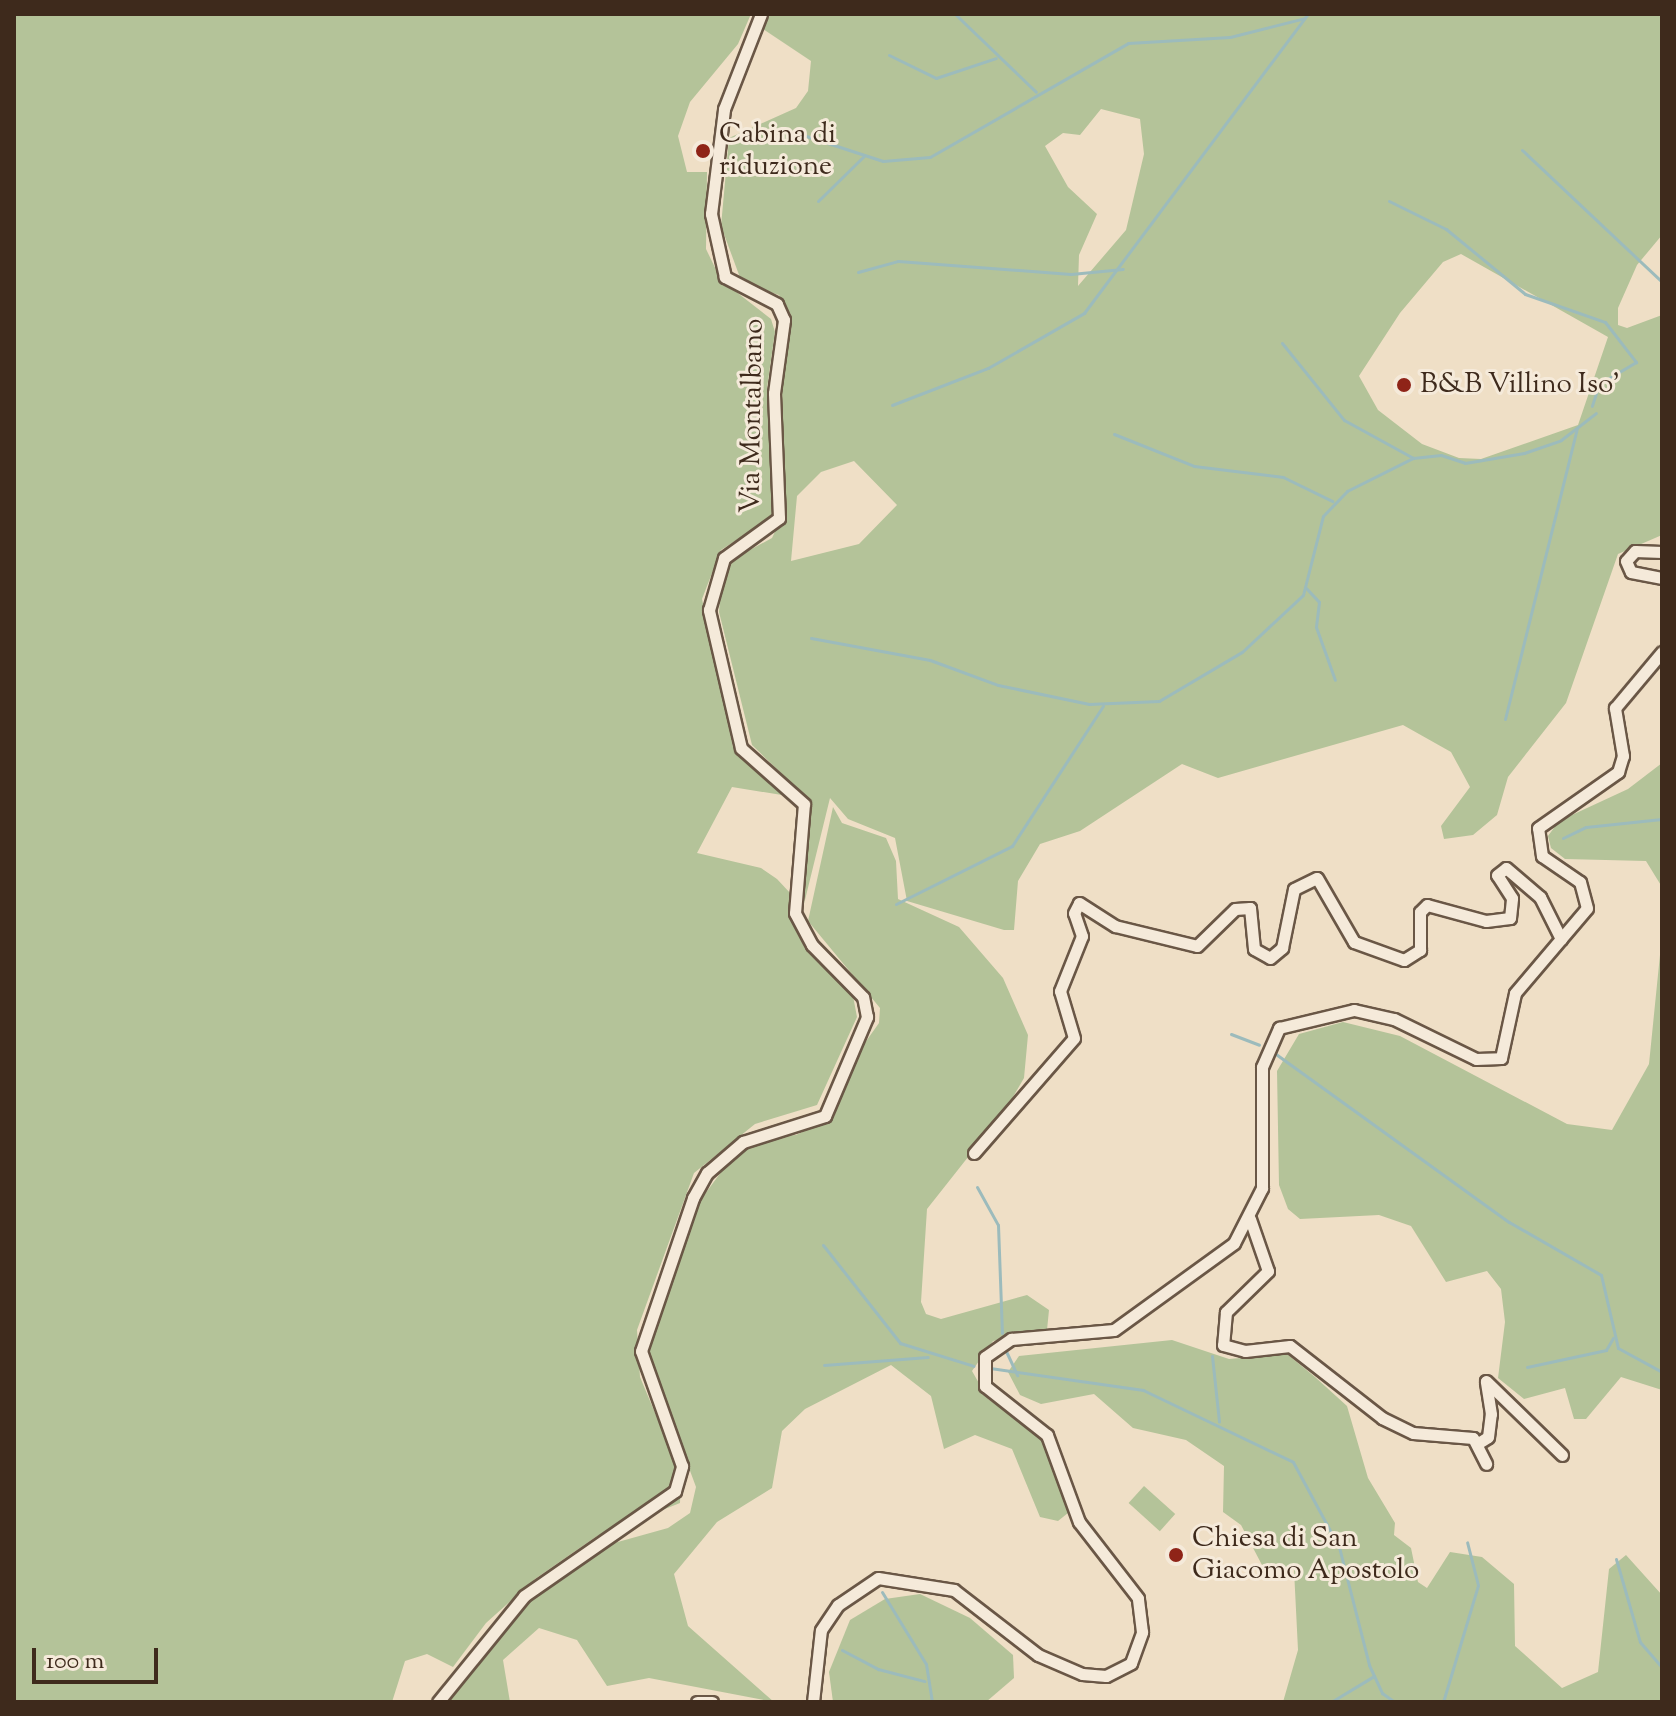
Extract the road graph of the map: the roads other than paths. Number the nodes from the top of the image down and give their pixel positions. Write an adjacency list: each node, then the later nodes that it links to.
1 (761, 14): 11 (street, Via Montalbano)
2 (1662, 552): 3 (street)
3 (1662, 578)
4 (1662, 652): 5 (street)
5 (1561, 939): 6 (street); 7 (street)
6 (974, 1153)
7 (1251, 1216): 8 (street); 14 (street)
8 (1480, 1442): 9 (street); 10 (street)
9 (1562, 1455)
10 (1486, 1464)
11 (438, 1702)
12 (697, 1702): 13 (street)
13 (712, 1702)
14 (813, 1702)

